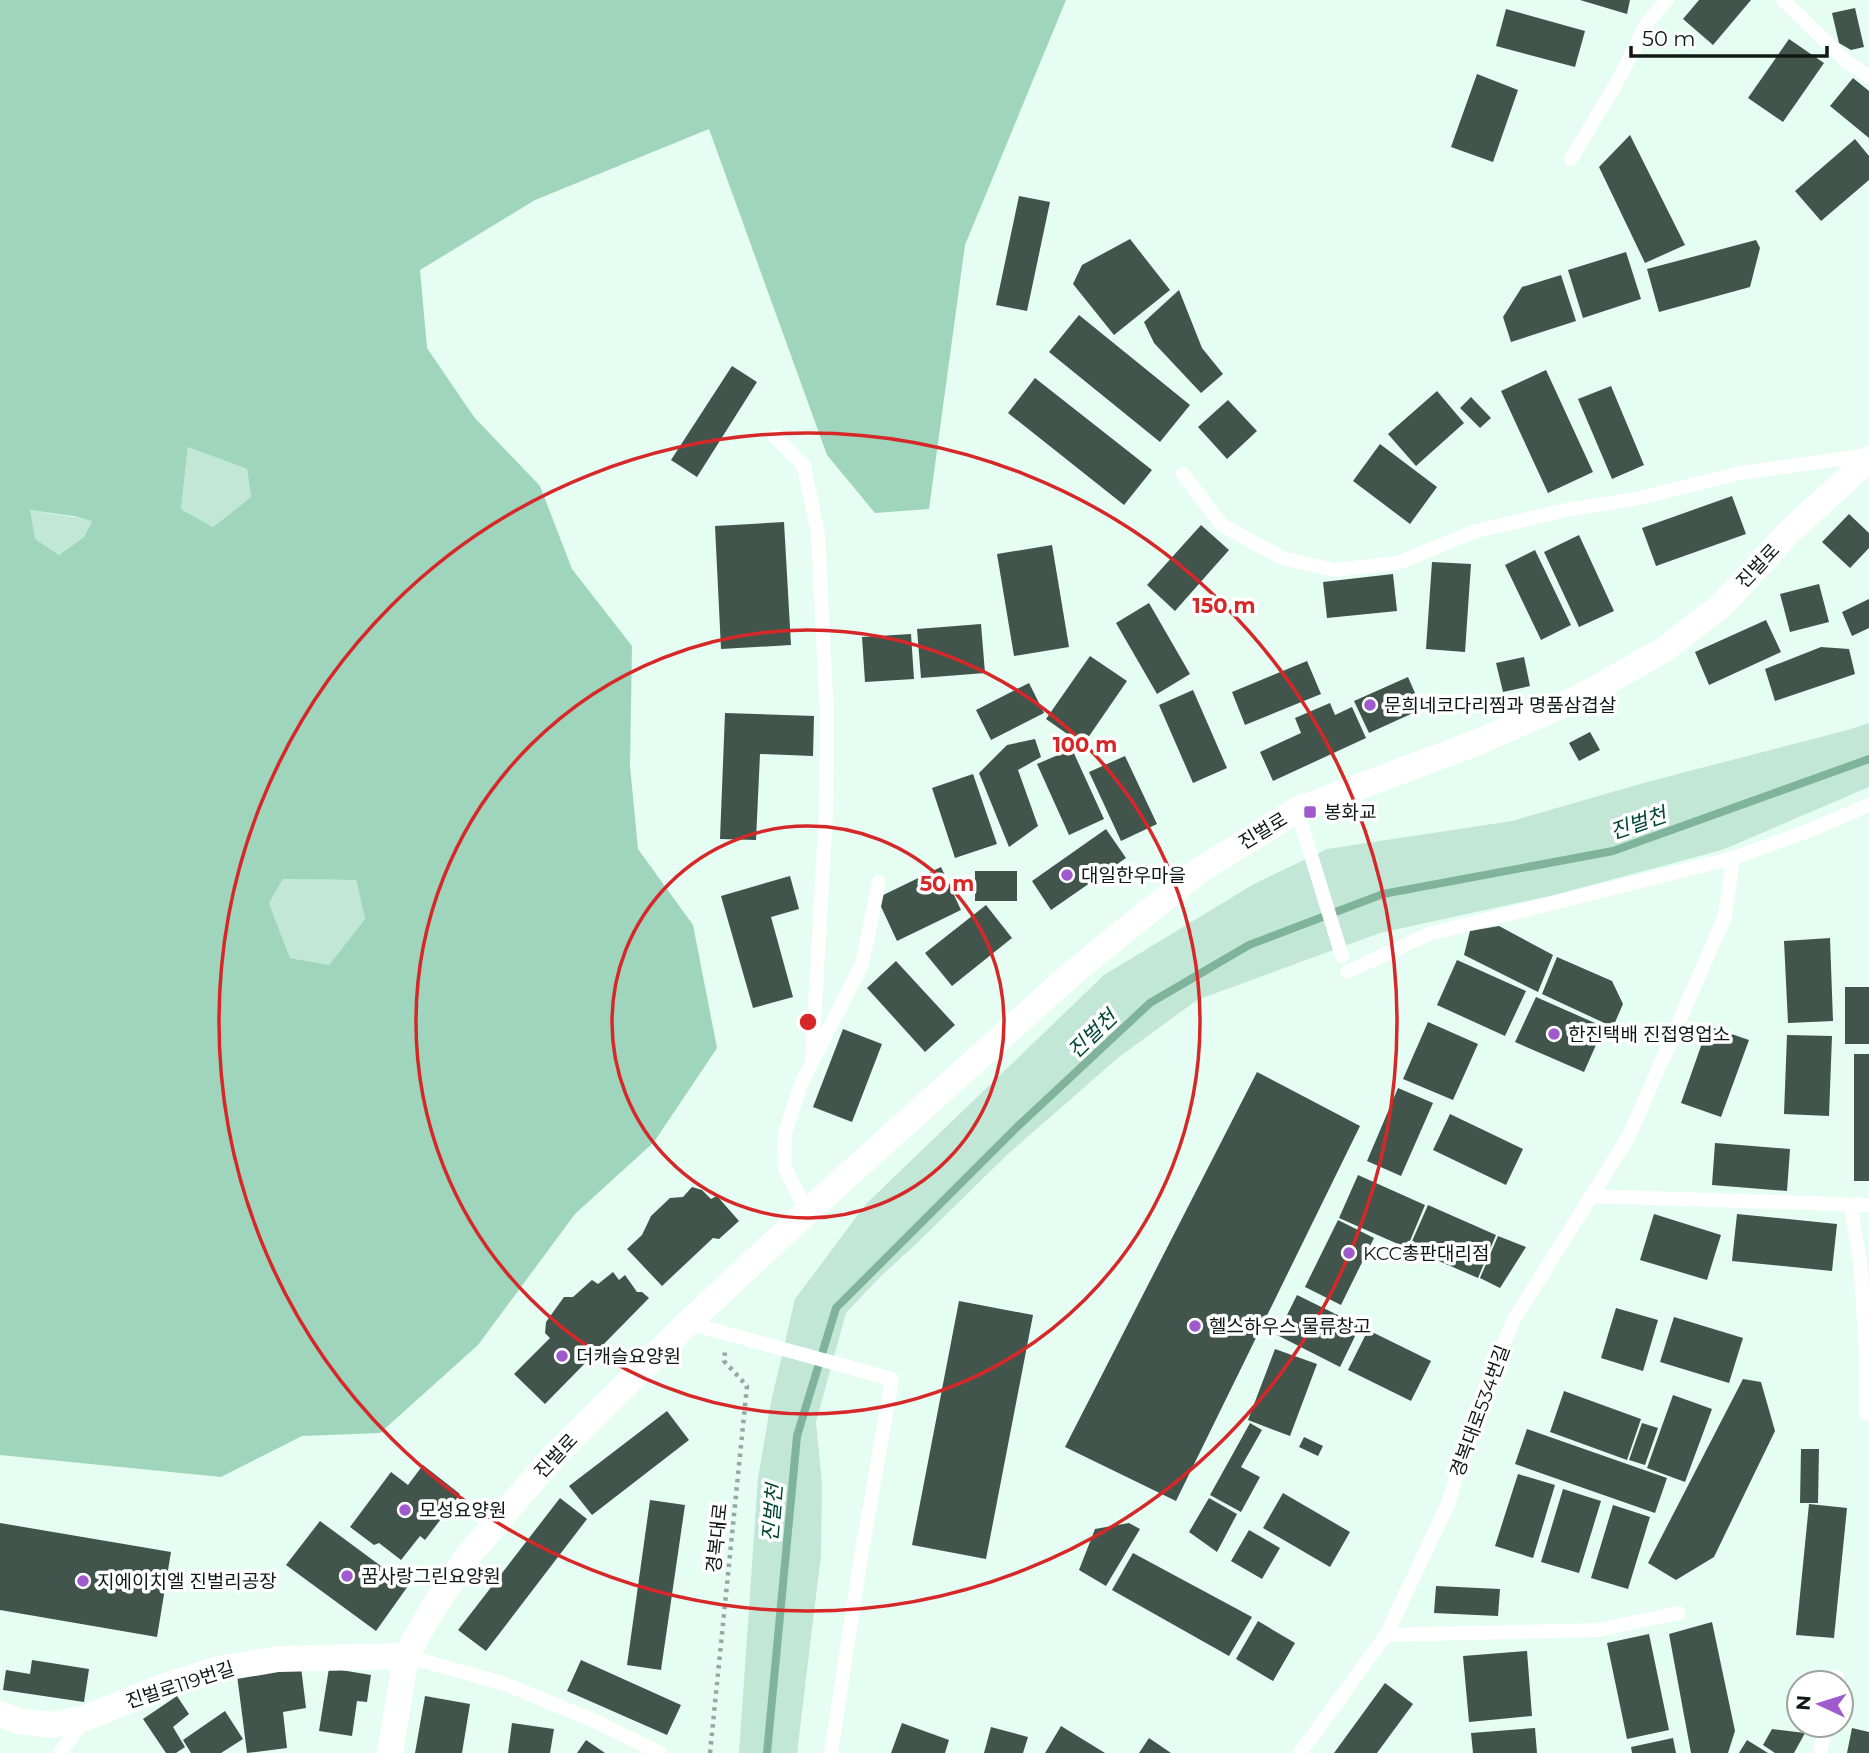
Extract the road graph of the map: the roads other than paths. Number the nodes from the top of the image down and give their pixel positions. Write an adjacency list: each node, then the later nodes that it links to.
1 (1667, 0): 4 (lane)
2 (1783, 0): 3 (lane)
3 (1869, 77)
4 (1571, 159)
5 (775, 437): 14 (lane)
6 (1869, 457): 7 (lane, 진벌로); 9 (street, 진벌로)
7 (1183, 474)
8 (1869, 805): 10 (lane)
9 (1297, 810): 12 (lane); 18 (street, 진벌로)
10 (1733, 858): 13 (lane); 15 (lane, 경복대로534번길)
11 (879, 882): 14 (lane)
12 (1342, 956)
13 (1347, 972)
14 (812, 1062): 18 (lane)
15 (1590, 1196): 17 (lane); 22 (lane, 경복대로534번길)
16 (1869, 1205): 17 (lane)
17 (1851, 1206): 20 (lane)
18 (807, 1212): 19 (street, 진벌로)
19 (688, 1323): 23 (street, 진벌로); 29 (lane)
20 (1866, 1412)
21 (1679, 1613): 22 (lane)
22 (1386, 1635): 30 (lane, 경복대로534번길)
23 (406, 1656): 25 (street, 진벌로119번길); 27 (street, 진벌로); 28 (lane)
24 (0, 1714): 25 (street, 진벌로119번길)
25 (85, 1718): 26 (lane)
26 (60, 1753)
27 (390, 1753)
28 (660, 1753)
29 (831, 1753)
30 (1300, 1753)

